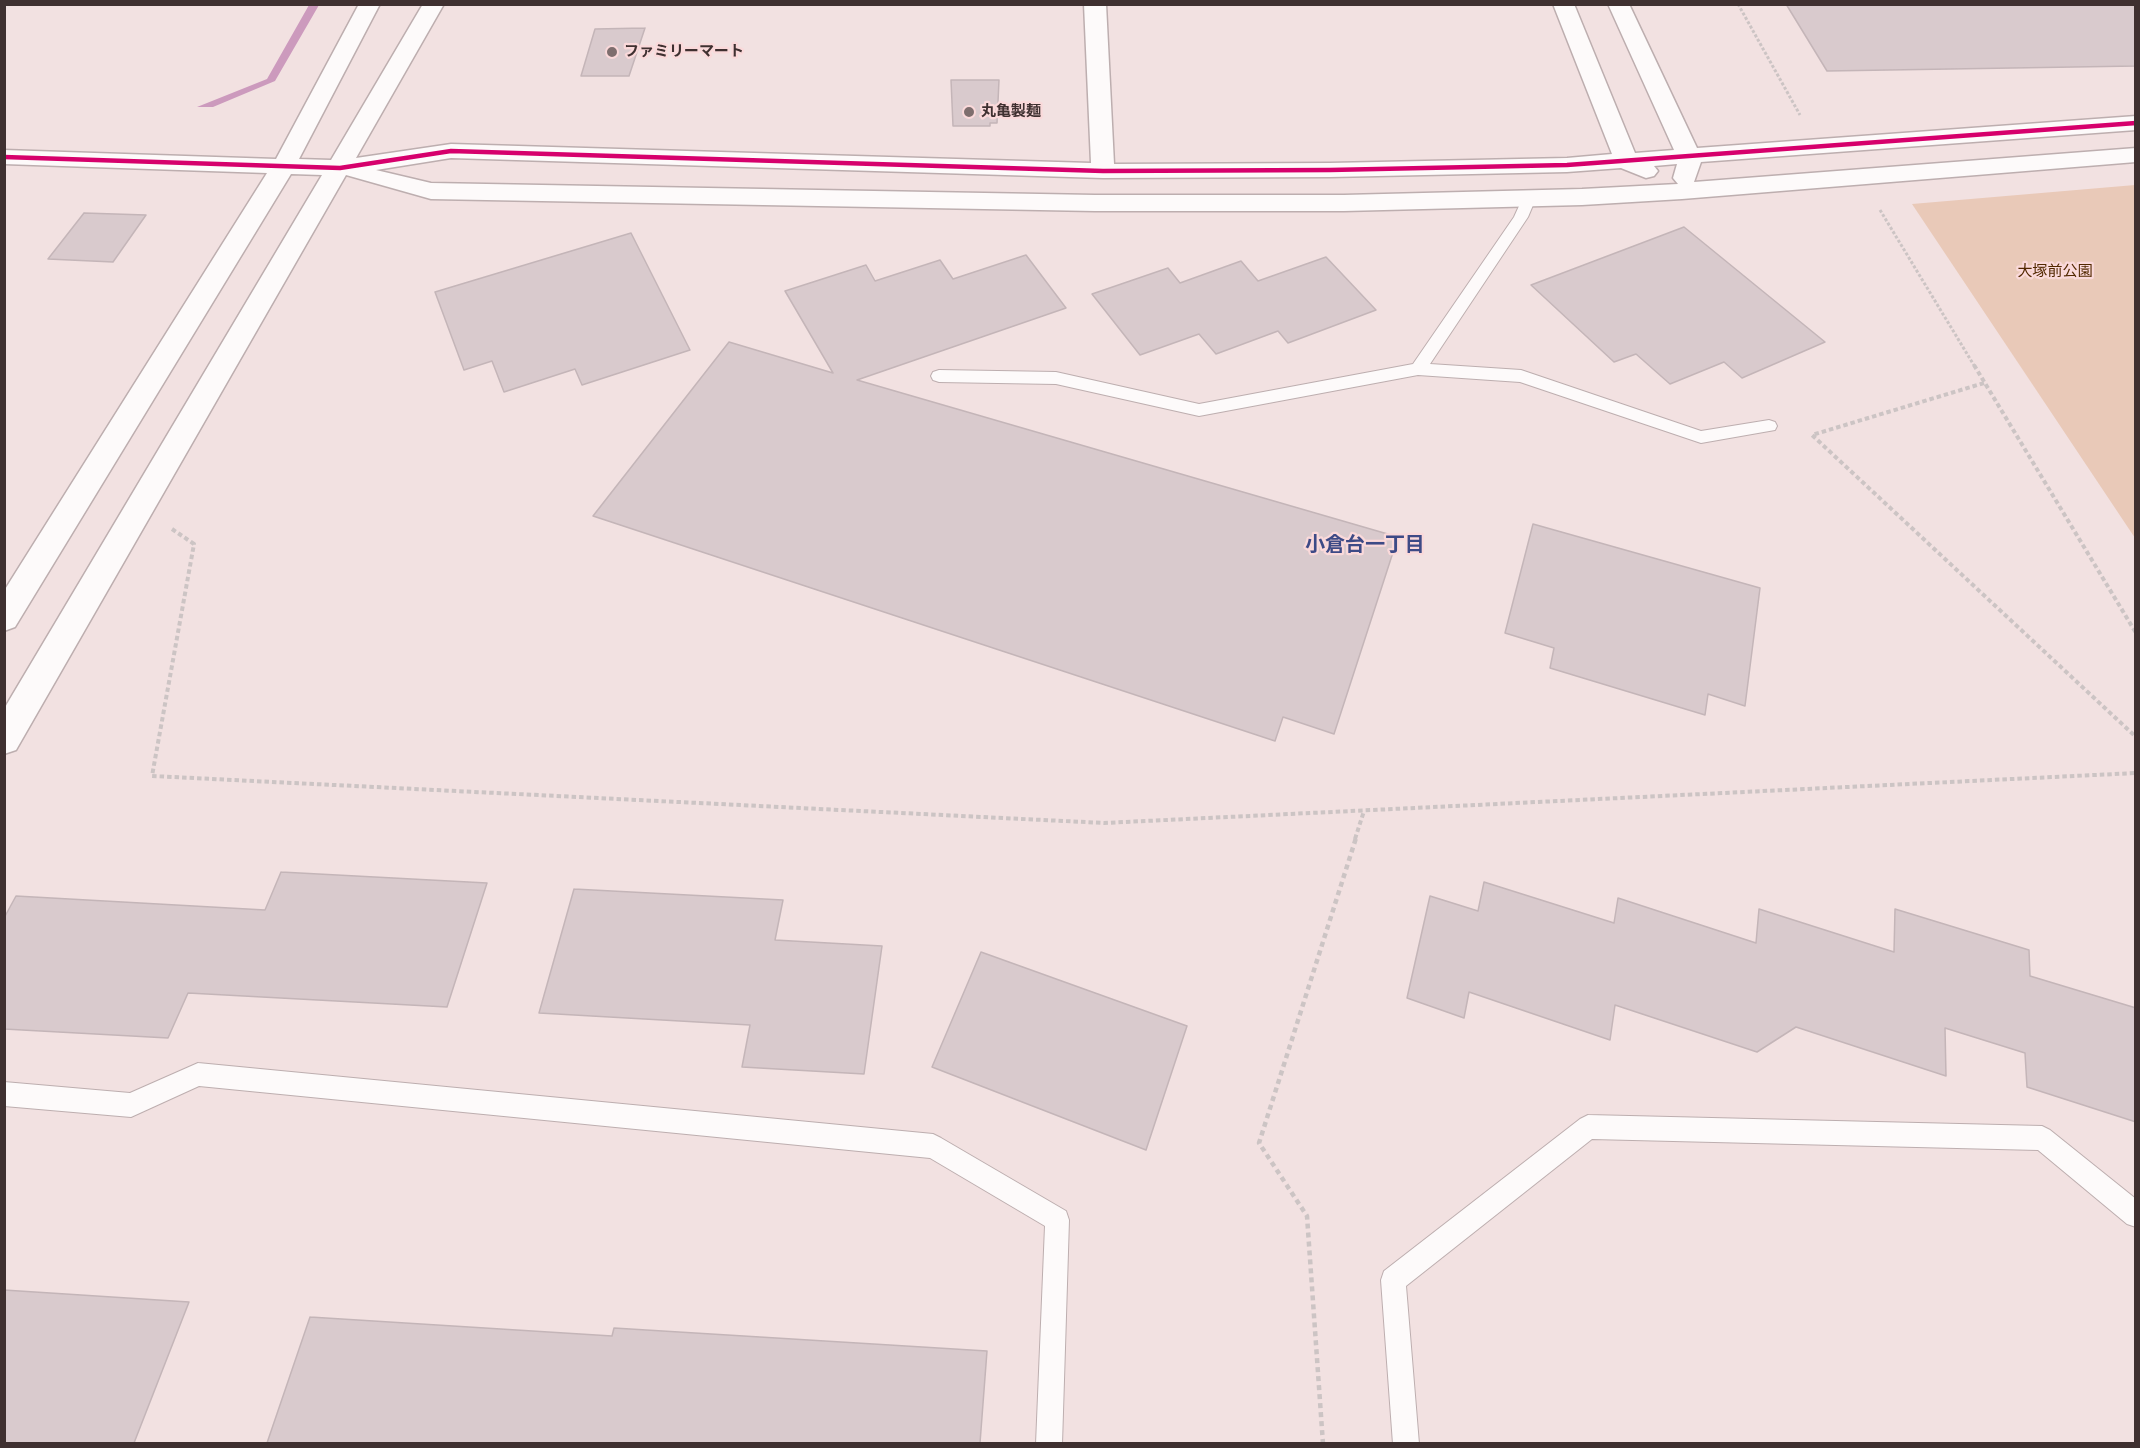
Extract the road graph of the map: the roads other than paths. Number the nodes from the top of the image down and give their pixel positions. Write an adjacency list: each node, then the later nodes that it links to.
1 (370, 4): 11 (street)
2 (434, 4): 12 (street)
3 (1095, 4): 13 (street)
4 (1563, 4): 10 (street)
5 (1618, 4): 9 (street)
6 (2136, 123): 9 (street)
7 (2136, 155): 14 (street)
8 (4, 157): 11 (street)
9 (1690, 158): 10 (street); 14 (street)
10 (1628, 162): 13 (street); 14 (street)
11 (284, 165): 12 (street); 19 (street)
12 (340, 168): 13 (street); 15 (street); 20 (street)
13 (1103, 171)
14 (1682, 191): 15 (street)
15 (1529, 198): 16 (lane)
16 (1418, 369): 17 (lane); 18 (lane)
17 (939, 376)
18 (1769, 426)
19 (4, 618)
20 (4, 740)
21 (4, 1094): 23 (lane)
22 (2136, 1215): 24 (lane)
23 (1049, 1443)
24 (1406, 1443)

